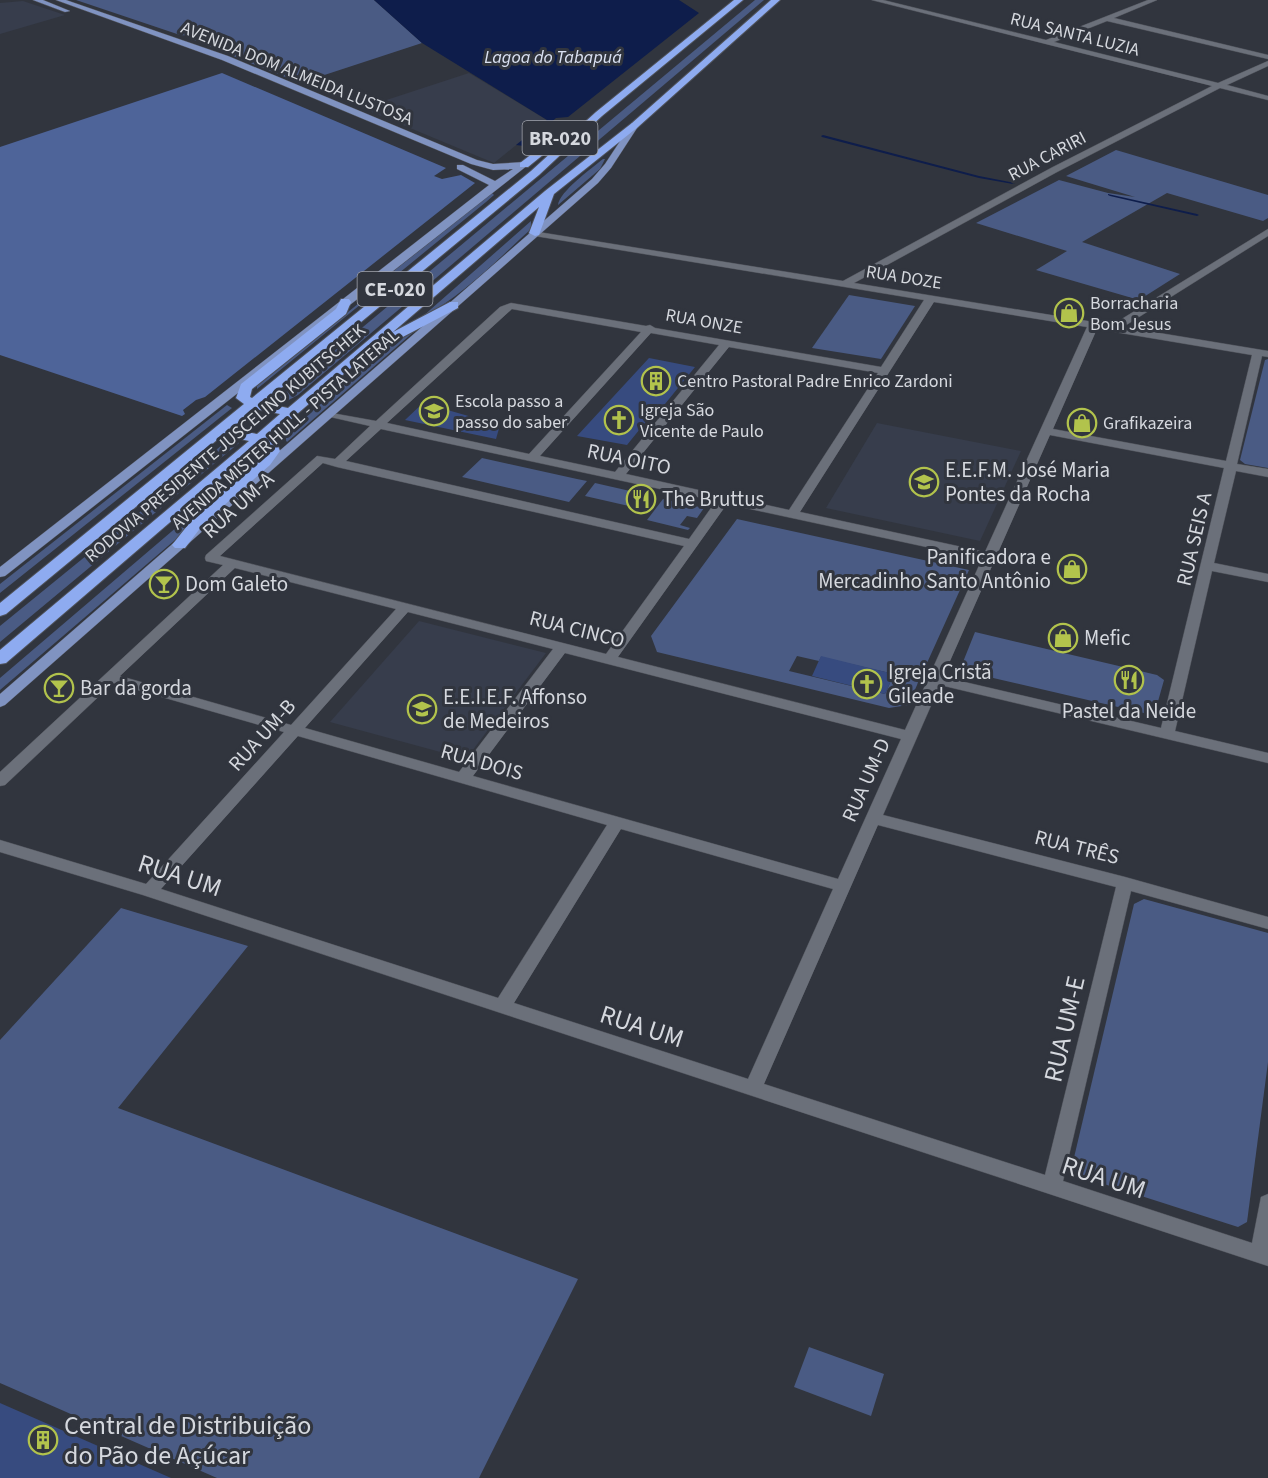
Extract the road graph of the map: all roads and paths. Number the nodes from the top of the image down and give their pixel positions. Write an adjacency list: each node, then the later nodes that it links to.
1 (36, 0): 16 (main road, AVENIDA DOM ALMEIDA LUSTOSA)
2 (59, 0): 15 (main road, AVENIDA DOM ALMEIDA LUSTOSA)
3 (739, 0): 17 (highway, RODOVIA PRESIDENTE JUSCELINO KUBITSCHEK / CE-020)
4 (776, 0): 18 (highway, RODOVIA PRESIDENTE JUSCELINO KUBITSCHEK / CE-020)
5 (875, 0): 8 (street, RUA SANTA LUZIA)
6 (914, 0): 8 (street)
7 (1154, 0): 9 (street)
8 (899, 6): 10 (street, RUA SANTA LUZIA)
9 (1107, 19): 10 (street); 11 (street)
10 (1048, 42): 13 (street, RUA SANTA LUZIA)
11 (1268, 57)
12 (1268, 63): 13 (street, RUA CARIRI)
13 (1218, 86): 14 (street, RUA SANTA LUZIA); 28 (street, RUA CARIRI)
14 (1268, 98)
15 (342, 106): 16 (main road); 20 (main road, AVENIDA DOM ALMEIDA LUSTOSA)
16 (327, 110): 19 (main road, AVENIDA DOM ALMEIDA LUSTOSA)
17 (599, 114): 22 (highway, BR-020); 39 (highway, RODOVIA PRESIDENTE JUSCELINO KUBITSCHEK / CE-020)
18 (635, 125): 25 (highway, RODOVIA PRESIDENTE JUSCELINO KUBITSCHEK / CE-020); 27 (main road, AVENIDA MISTER HULL - PISTA LATERAL)
19 (430, 154)
20 (474, 162): 22 (main road, AVENIDA DOM ALMEIDA LUSTOSA); 23 (main road)
21 (451, 163): 23 (main road)
22 (524, 165): 24 (main road, BR-020)
23 (461, 167): 24 (main road)
24 (495, 185): 30 (main road, BR-020)
25 (549, 193): 27 (highway); 36 (highway, RODOVIA PRESIDENTE JUSCELINO KUBITSCHEK / CE-020)
26 (1268, 232): 34 (street)
27 (536, 233): 28 (street, RUA DOZE); 31 (main road, AVENIDA MISTER HULL - PISTA LATERAL)
28 (844, 284): 29 (street, RUA DOZE)
29 (931, 298): 32 (street, RUA DOZE); 38 (street)
30 (345, 302): 39 (highway); 58 (main road, BR-020)
31 (454, 305): 36 (highway); 41 (main road, AVENIDA MISTER HULL - PISTA LATERAL)
32 (1093, 325): 34 (street, RUA DOZE); 44 (street, RUA UM-D)
33 (650, 328): 35 (street, RUA ONZE); 42 (street, RUA ONZE); 46 (street)
34 (1114, 328): 37 (street, RUA DOZE)
35 (727, 342): 38 (street, RUA ONZE); 50 (street)
36 (365, 351): 40 (highway, RODOVIA PRESIDENTE JUSCELINO KUBITSCHEK / CE-020)
37 (1263, 353): 48 (street, RUA SEIS A)
38 (885, 370): 52 (street)
39 (255, 405): 40 (highway); 43 (highway, RODOVIA PRESIDENTE JUSCELINO KUBITSCHEK / CE-020)
40 (292, 413): 45 (highway, RODOVIA PRESIDENTE JUSCELINO KUBITSCHEK / CE-020)
41 (330, 414): 42 (street, RUA OITO); 54 (main road, AVENIDA MISTER HULL - PISTA LATERAL)
42 (378, 424): 46 (street, RUA OITO); 47 (street)
43 (223, 431): 45 (highway); 61 (highway, RODOVIA PRESIDENTE JUSCELINO KUBITSCHEK / CE-020)
44 (1046, 431): 48 (street); 55 (street, RUA UM-D)
45 (261, 439): 54 (highway); 63 (highway, RODOVIA PRESIDENTE JUSCELINO KUBITSCHEK / CE-020)
46 (532, 458): 50 (street, RUA OITO)
47 (337, 463): 53 (street); 56 (street, RUA UM-A)
48 (1231, 466): 49 (street); 57 (street, RUA SEIS A)
49 (1268, 473)
50 (618, 476): 51 (street, RUA OITO)
51 (724, 499): 52 (street, RUA OITO); 53 (street)
52 (793, 514): 55 (street, RUA OITO)
53 (693, 544): 64 (street)
54 (180, 545): 67 (main road, AVENIDA MISTER HULL - PISTA LATERAL)
55 (990, 556): 66 (street, RUA UM-D)
56 (233, 563): 60 (street, RUA CINCO); 65 (street, RUA UM-A)
57 (1207, 566): 59 (street); 69 (street, RUA SEIS A)
58 (0, 573)
59 (1268, 578)
60 (406, 607): 62 (street, RUA CINCO); 68 (street, RUA UM-B)
61 (0, 611)
62 (562, 647): 64 (street, RUA CINCO); 72 (street)
63 (0, 659)
64 (610, 659): 70 (street, RUA CINCO)
65 (110, 678): 68 (street, RUA DOIS); 73 (street, RUA UM-A)
66 (935, 679): 69 (street); 70 (street, RUA UM-D)
67 (0, 702)
68 (294, 731): 72 (street, RUA DOIS); 79 (street, RUA UM-B)
69 (1167, 734): 71 (street)
70 (910, 736): 74 (street, RUA UM-D)
71 (1268, 758)
72 (463, 778): 75 (street, RUA DOIS)
73 (0, 781)
74 (873, 818): 77 (street, RUA TRÊS); 78 (street, RUA UM-D)
75 (617, 822): 78 (street, RUA DOIS); 81 (street)
76 (0, 846): 79 (street, RUA UM)
77 (1125, 883): 80 (street, RUA TRÊS); 83 (street, RUA UM-E)
78 (843, 886): 82 (street, RUA UM-D)
79 (149, 891): 81 (street, RUA UM)
80 (1268, 923)
81 (502, 1006): 82 (street, RUA UM)
82 (753, 1089): 83 (street, RUA UM)
83 (1052, 1187): 85 (street, RUA UM)
84 (1268, 1203): 85 (street)
85 (1265, 1256)

